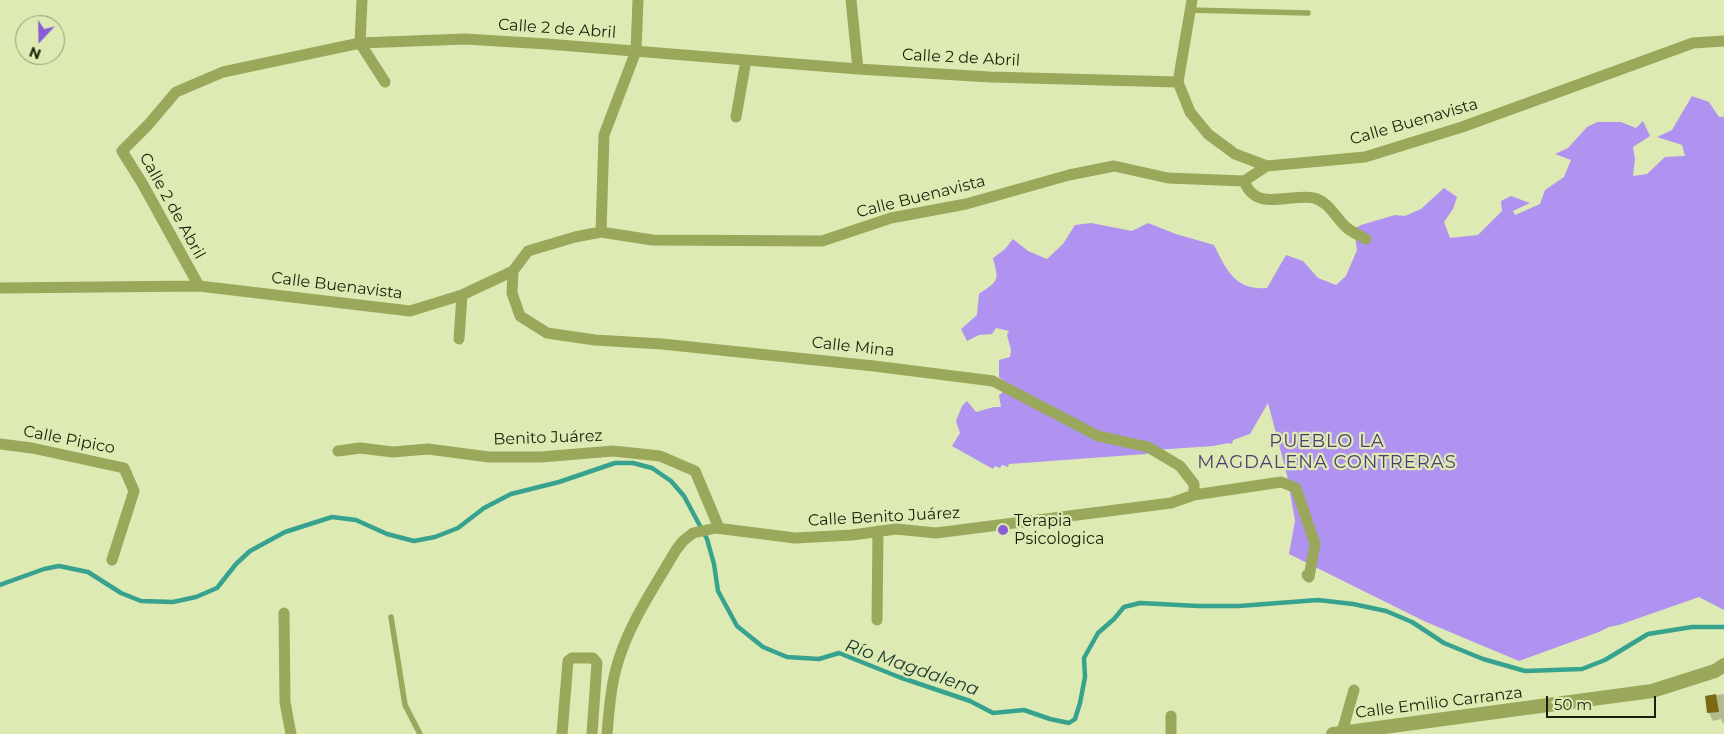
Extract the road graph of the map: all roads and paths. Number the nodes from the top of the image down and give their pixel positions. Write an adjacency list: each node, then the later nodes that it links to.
1 (362, 0): 7 (street)
2 (638, 0): 8 (street)
3 (851, 0): 10 (street)
4 (1191, 5): 5 (lane); 12 (street)
5 (1308, 14)
6 (1724, 41): 14 (street, Calle Buenavista)
7 (360, 43): 8 (street, Calle 2 de Abril); 11 (street); 19 (street, Calle 2 de Abril)
8 (636, 51): 9 (street, Calle 2 de Abril); 16 (street)
9 (746, 60): 10 (street, Calle 2 de Abril); 13 (street)
10 (858, 69): 12 (street, Calle 2 de Abril)
11 (385, 82)
12 (1178, 82): 14 (street)
13 (736, 117)
14 (1268, 166): 15 (street, Calle Buenavista)
15 (1244, 182): 16 (street, Calle Buenavista); 17 (street)
16 (601, 232): 18 (street, Calle Buenavista)
17 (1366, 239)
18 (513, 271): 21 (street, Calle Buenavista); 25 (street, Calle Mina)
19 (199, 286): 20 (street, Calle Buenavista); 21 (street, Calle Buenavista)
20 (0, 288)
21 (462, 295): 22 (street)
22 (459, 339)
23 (0, 444): 28 (street, Calle Pipico)
24 (338, 451): 26 (street, Benito Juárez)
25 (1194, 495): 27 (street, Calle Benito Juárez); 29 (street, Calle Benito Juárez)
26 (717, 528): 27 (street, Calle Benito Juárez); 43 (street, Calle Benito Juárez)
27 (878, 531): 32 (street)
28 (112, 560)
29 (1307, 575)
30 (284, 613): 39 (street)
31 (392, 617): 40 (lane)
32 (877, 620)
33 (1724, 665): 36 (street, Calle Emilio Carranza)
34 (1354, 690): 38 (street)
35 (1171, 716): 44 (street)
36 (1393, 731): 37 (street, Calle Emilio Carranza)
37 (1358, 732): 38 (street, Calle Emilio Carranza)
38 (1337, 733)
39 (291, 734)
40 (420, 734)
41 (562, 734): 42 (street)
42 (592, 734)
43 (607, 734)
44 (1171, 734)

